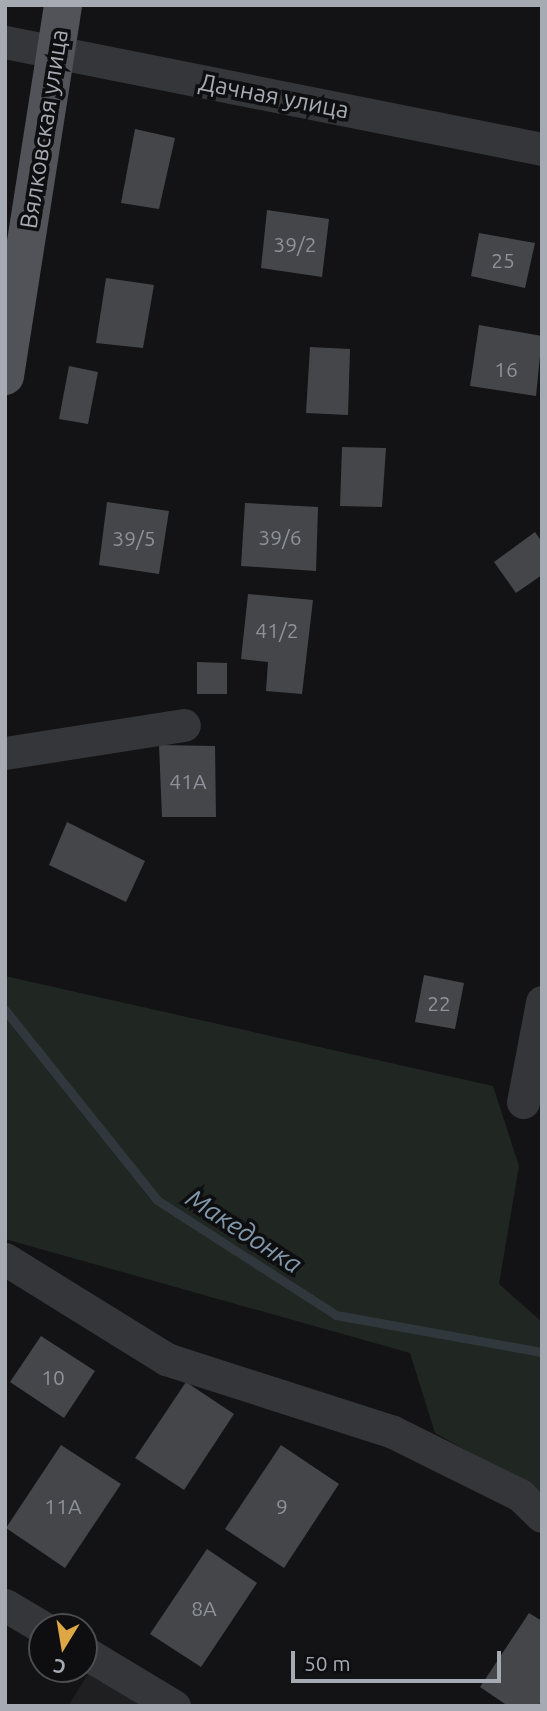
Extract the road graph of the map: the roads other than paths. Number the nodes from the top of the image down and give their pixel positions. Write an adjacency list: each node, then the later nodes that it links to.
1 (63, 5): 3 (main road, Вялковская улица)
2 (5, 42): 3 (street, Дачная улица)
3 (57, 52): 4 (street, Дачная улица); 5 (main road, Вялковская улица)
4 (542, 149)
5 (5, 376)
6 (184, 725): 7 (street)
7 (5, 754)
8 (542, 1003): 9 (street)
9 (523, 1102)
10 (5, 1259): 11 (street)
11 (542, 1516)
12 (5, 1605): 13 (street)
13 (28, 1619)
14 (98, 1660): 15 (street)
15 (174, 1706)

